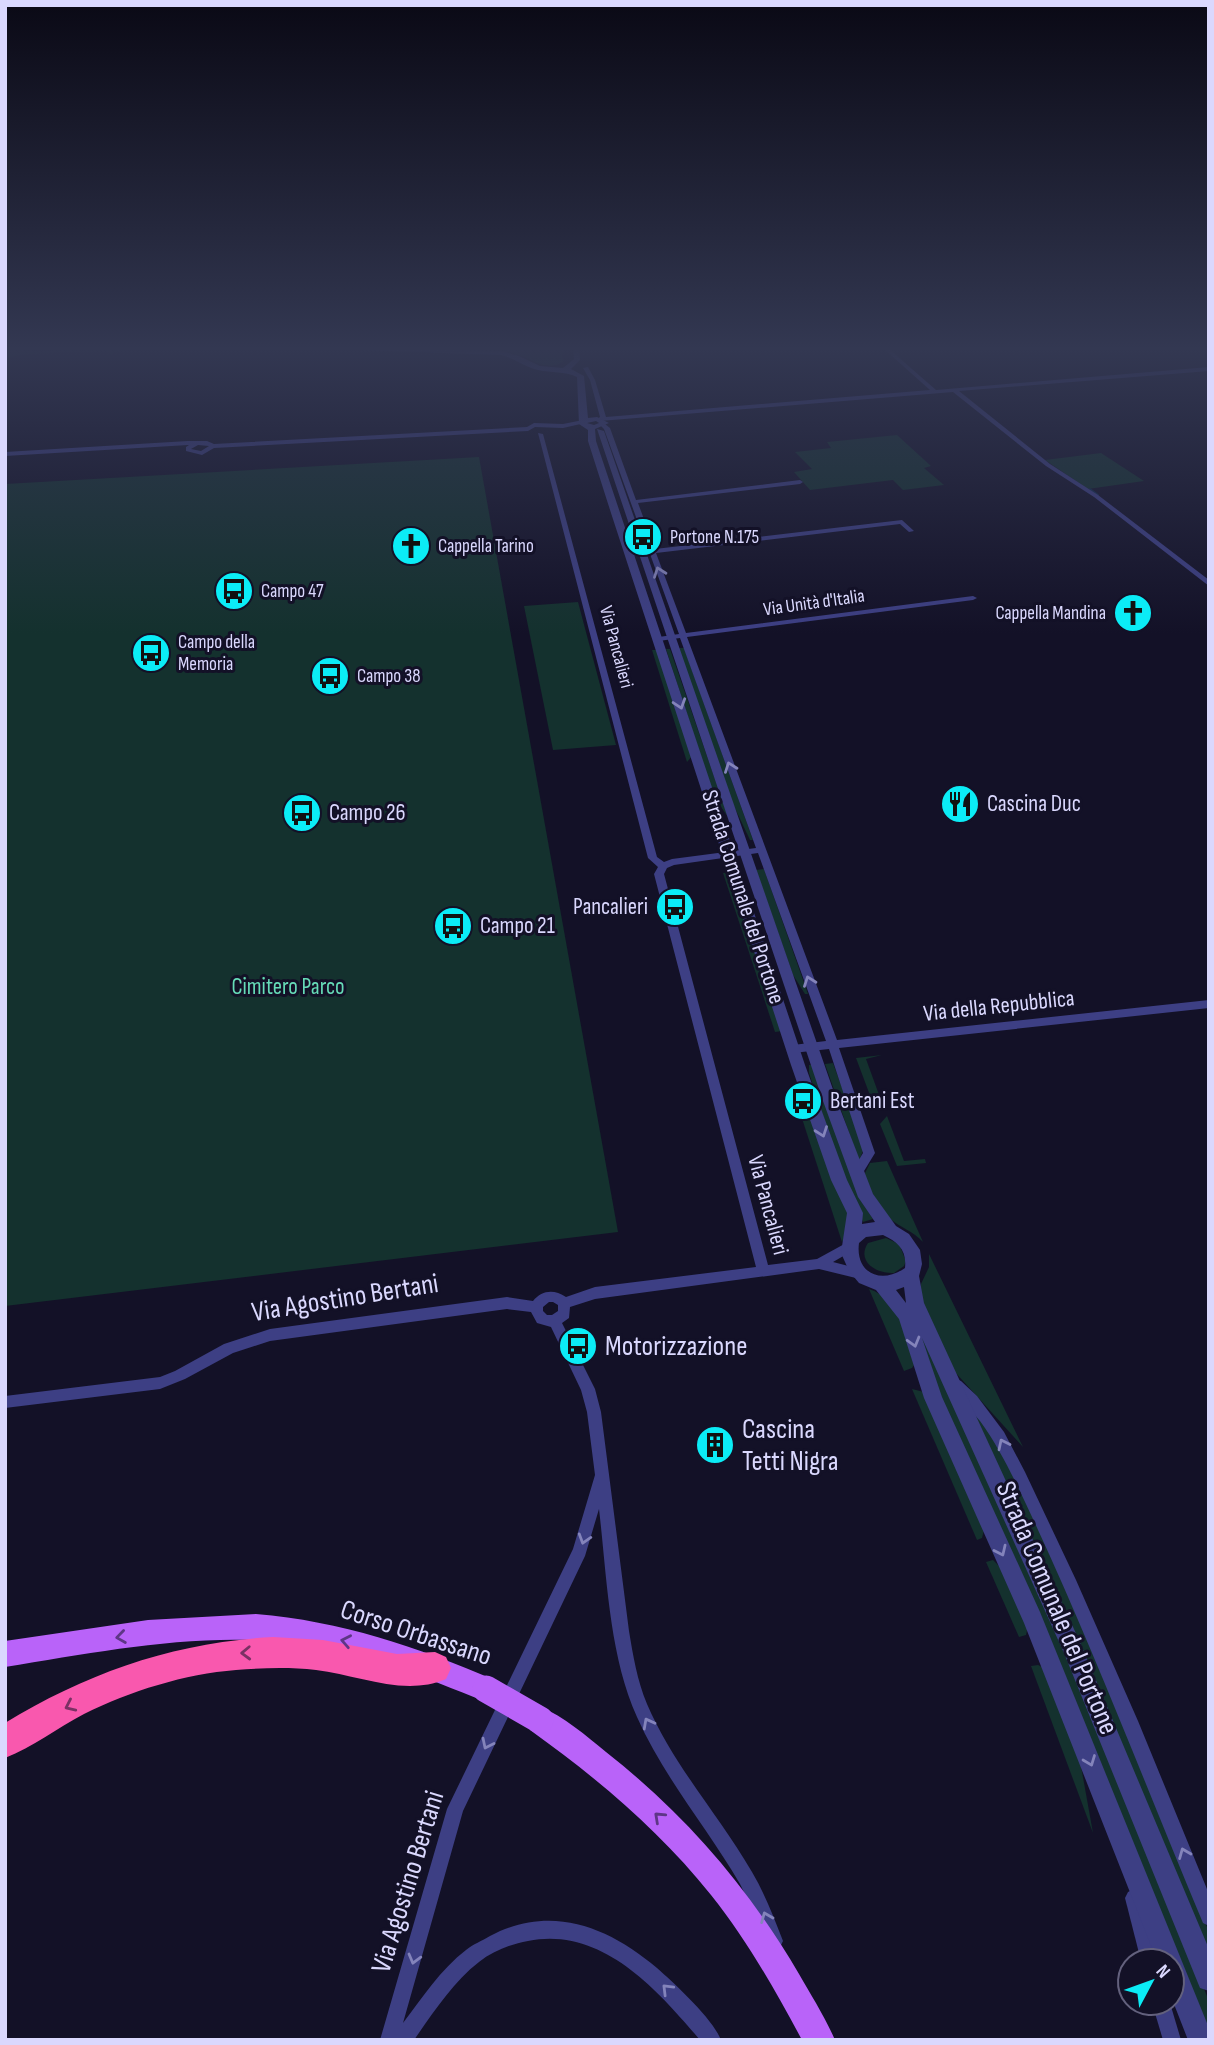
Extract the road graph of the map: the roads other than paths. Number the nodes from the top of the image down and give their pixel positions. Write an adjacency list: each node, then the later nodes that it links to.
1 (202, 443): 9 (street)
2 (208, 443): 10 (street)
3 (261, 443): 10 (street)
4 (543, 443): 26 (street, Via Pancalieri)
5 (593, 443): 19 (street, Strada Comunale del Portone)
6 (604, 443): 12 (street, Strada Comunale del Portone)
7 (613, 443): 14 (street, Strada Comunale del Portone)
8 (1021, 443): 20 (street)
9 (196, 444): 11 (street); 13 (street)
10 (213, 446): 11 (street)
11 (188, 449): 13 (street)
12 (605, 450): 14 (street); 18 (street, Strada Comunale del Portone)
13 (5, 456)
14 (618, 458): 16 (street, Strada Comunale del Portone)
15 (800, 482): 16 (street)
16 (634, 502): 18 (street, Strada Comunale del Portone)
17 (911, 531): 18 (street)
18 (647, 552): 19 (street); 22 (street, Strada Comunale del Portone, one-way to 18)
19 (630, 554): 23 (street, Strada Comunale del Portone)
20 (1209, 583)
21 (973, 598): 22 (street, Via Unità d'Italia)
22 (677, 637): 23 (street, Via Unità d'Italia); 24 (street, Strada Comunale del Portone, one-way to 22); 25 (street, Strada Comunale del Portone)
23 (659, 639): 25 (street, Strada Comunale del Portone, one-way to 25)
24 (760, 850): 25 (street); 28 (street, Strada Comunale del Portone, one-way to 24)
25 (737, 854): 26 (street); 29 (street, Strada Comunale del Portone); 30 (street, Strada Comunale del Portone)
26 (663, 866): 35 (street, Via Pancalieri)
27 (1209, 1004): 28 (street, Via della Repubblica)
28 (832, 1045): 29 (street, Via della Repubblica); 31 (street, Strada Comunale del Portone)
29 (811, 1047): 30 (street, Via della Repubblica); 31 (street, Strada Comunale del Portone)
30 (793, 1049): 33 (street, Strada Comunale del Portone, one-way to 33)
31 (857, 1173): 32 (street, Strada Comunale del Portone)
32 (890, 1230): 33 (street); 37 (street)
33 (851, 1242): 34 (street); 36 (street)
34 (820, 1264): 35 (street); 36 (street)
35 (763, 1271): 39 (street)
36 (860, 1274): 38 (street)
37 (910, 1275): 38 (street); 42 (street, Strada Comunale del Portone)
38 (881, 1284): 48 (street, Strada Comunale del Portone, one-way to 48)
39 (564, 1303): 40 (street); 41 (street)
40 (536, 1307): 41 (street); 43 (street, Via Agostino Bertani)
41 (555, 1321): 44 (street, Via Agostino Bertani)
42 (950, 1379): 49 (street, Strada Comunale del Portone, one-way to 42); 52 (street, Strada Comunale del Portone)
43 (5, 1402)
44 (601, 1473): 53 (street, Via Agostino Bertani, one-way to 44); 56 (street, Via Agostino Bertani, one-way to 56)
45 (5, 1654): 46 (main road, Corso Orbassano, one-way to 45)
46 (435, 1668): 47 (highway, one-way to 47); 53 (main road, Corso Orbassano, one-way to 46, bridge)
47 (5, 1742)
48 (1119, 1838): 50 (street); 51 (street, Strada Comunale del Portone)
49 (1209, 1917)
50 (1146, 1947)
51 (1163, 1947)
52 (1209, 1979)
53 (788, 1982): 59 (main road, Corso Orbassano)
54 (1186, 2003): 61 (street)
55 (1165, 2017): 60 (street)
56 (389, 2040)
57 (402, 2040): 58 (street, one-way to 57)
58 (712, 2040)
59 (819, 2040)
60 (1172, 2040)
61 (1201, 2040)

